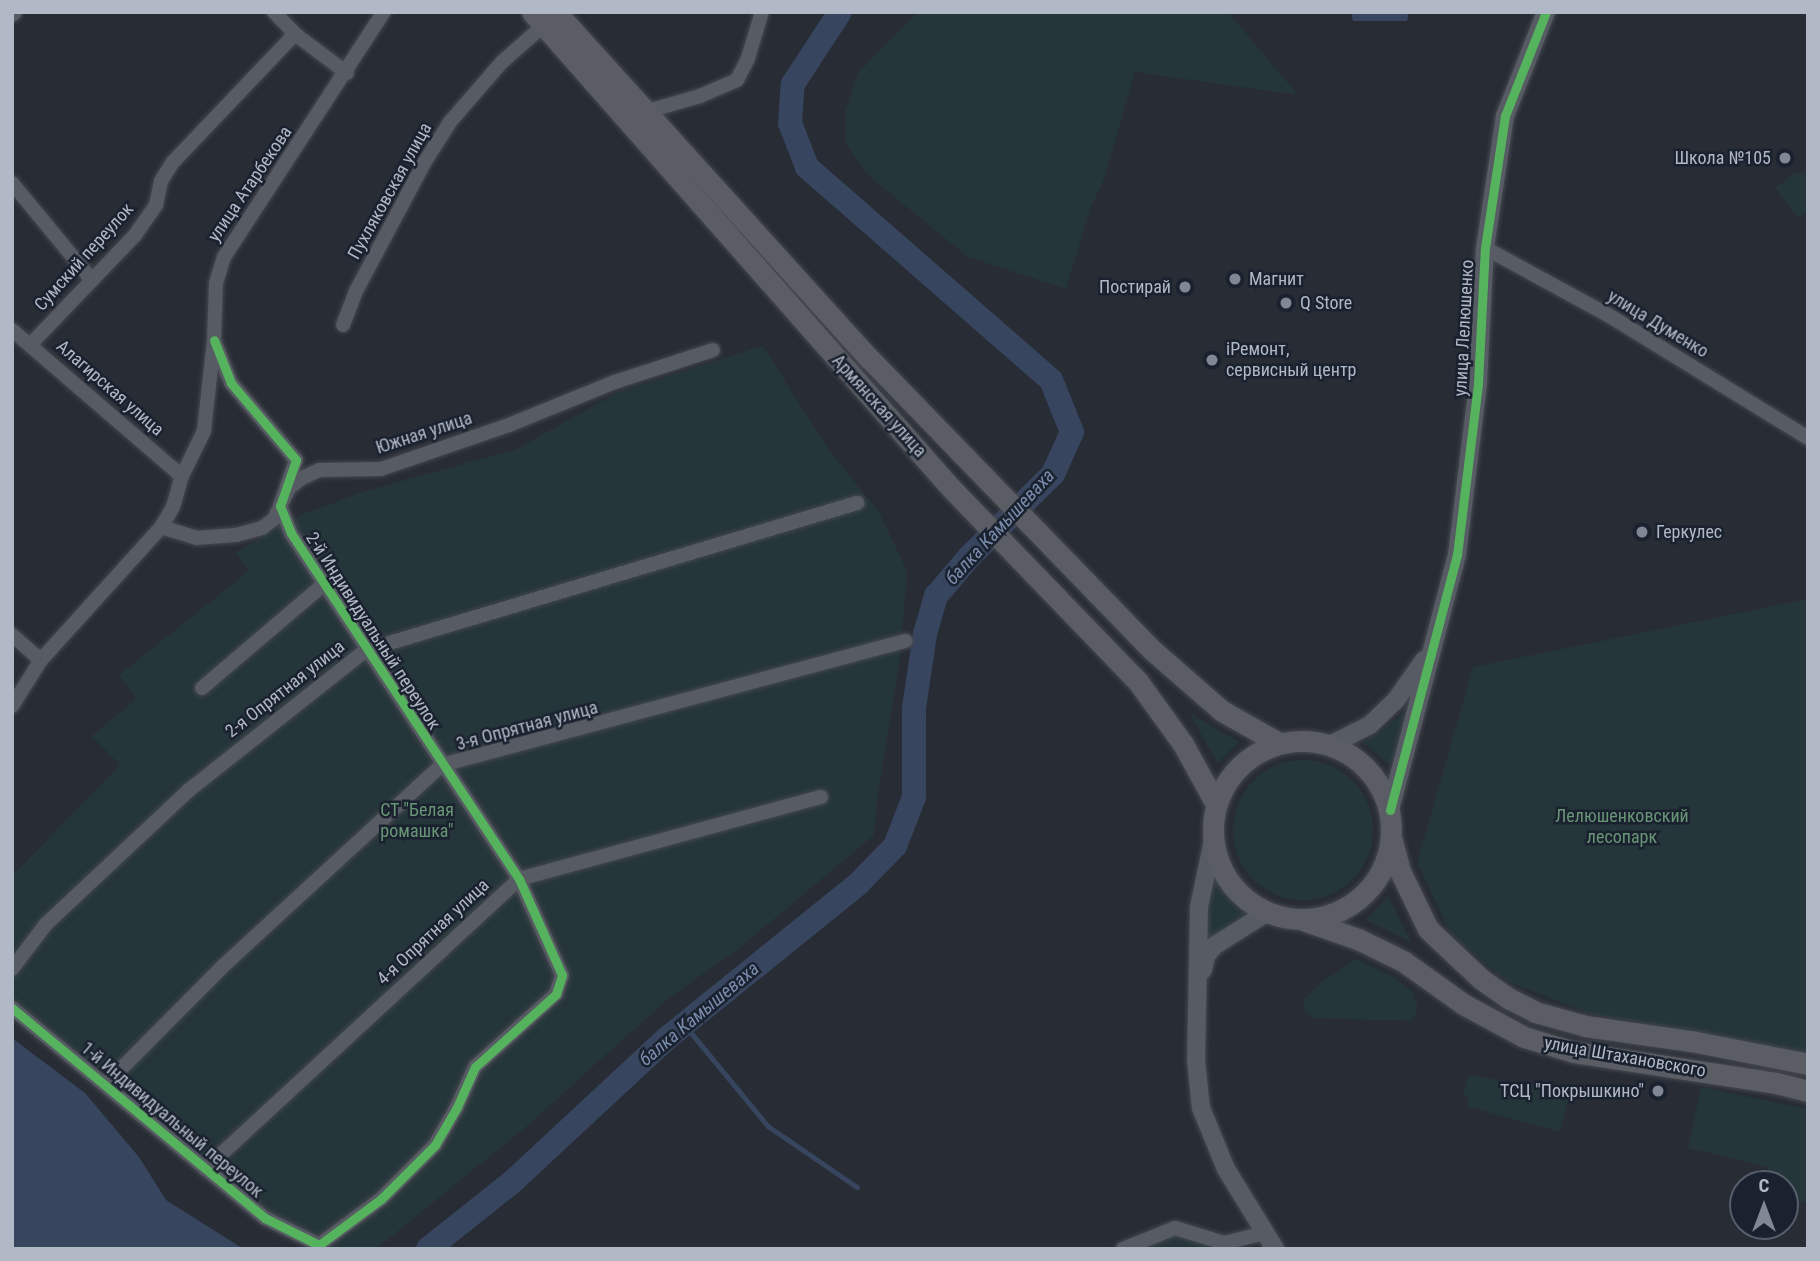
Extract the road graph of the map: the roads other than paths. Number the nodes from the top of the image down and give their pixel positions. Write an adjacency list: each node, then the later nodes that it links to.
1 (274, 12): 6 (street)
2 (384, 12): 7 (street, улица Атарбекова)
3 (762, 12): 8 (street)
4 (1546, 12): 10 (street, улица Лелюшенко)
5 (544, 17): 8 (main road, Армянская улица); 12 (street, Пухляковская улица); 34 (main road, Армянская улица)
6 (295, 34): 7 (street); 11 (street, Сумский переулок)
7 (347, 73): 14 (street, улица Атарбекова)
8 (648, 114): 30 (main road, Армянская улица)
9 (12, 183): 11 (street)
10 (1485, 248): 17 (street, улица Думенко); 26 (street, улица Лелюшенко)
11 (91, 279): 15 (street, Сумский переулок)
12 (343, 324)
13 (12, 330): 15 (street, Алагирская улица)
14 (214, 341): 18 (street, улица Атарбекова); 20 (street)
15 (30, 345): 18 (street, Алагирская улица)
16 (713, 350): 20 (street, Южная улица)
17 (1808, 438)
18 (182, 476): 21 (street)
19 (857, 503): 25 (street, 2-я Опрятная улица)
20 (280, 506): 21 (street, Южная улица); 22 (street, 2-й Индивидуальный переулок)
21 (161, 527): 27 (street)
22 (323, 585): 25 (street, 2-й Индивидуальный переулок); 28 (street)
23 (12, 635): 27 (street)
24 (906, 641): 32 (street, 3-я Опрятная улица)
25 (366, 650): 32 (street, 2-й Индивидуальный переулок); 41 (street, 2-я Опрятная улица)
26 (1430, 651): 31 (street); 35 (street, улица Лелюшенко)
27 (41, 660): 29 (street)
28 (202, 688)
29 (12, 706)
30 (1279, 743): 31 (main road); 34 (main road)
31 (1330, 745): 35 (main road)
32 (442, 765): 38 (street, 2-й Индивидуальный переулок); 45 (street, 3-я Опрятная улица)
33 (821, 797): 38 (street, 4-я Опрятная улица)
34 (1216, 804): 36 (main road)
35 (1390, 810): 37 (main road)
36 (1213, 841): 39 (main road); 42 (street)
37 (1392, 841): 40 (main road); 44 (main road, улица Штахановского)
38 (519, 879): 47 (street, 4-я Опрятная улица); 49 (street, 2-й Индивидуальный переулок)
39 (1266, 913): 40 (main road); 42 (street)
40 (1303, 920): 46 (main road, улица Штахановского)
41 (12, 969)
42 (1197, 998): 48 (street)
43 (12, 1008): 45 (street, 1-й Индивидуальный переулок)
44 (1808, 1064)
45 (105, 1085): 47 (street, 1-й Индивидуальный переулок)
46 (1808, 1091)
47 (205, 1169): 49 (street, 1-й Индивидуальный переулок)
48 (1271, 1244): 50 (street)
49 (319, 1245)
50 (1124, 1249)

